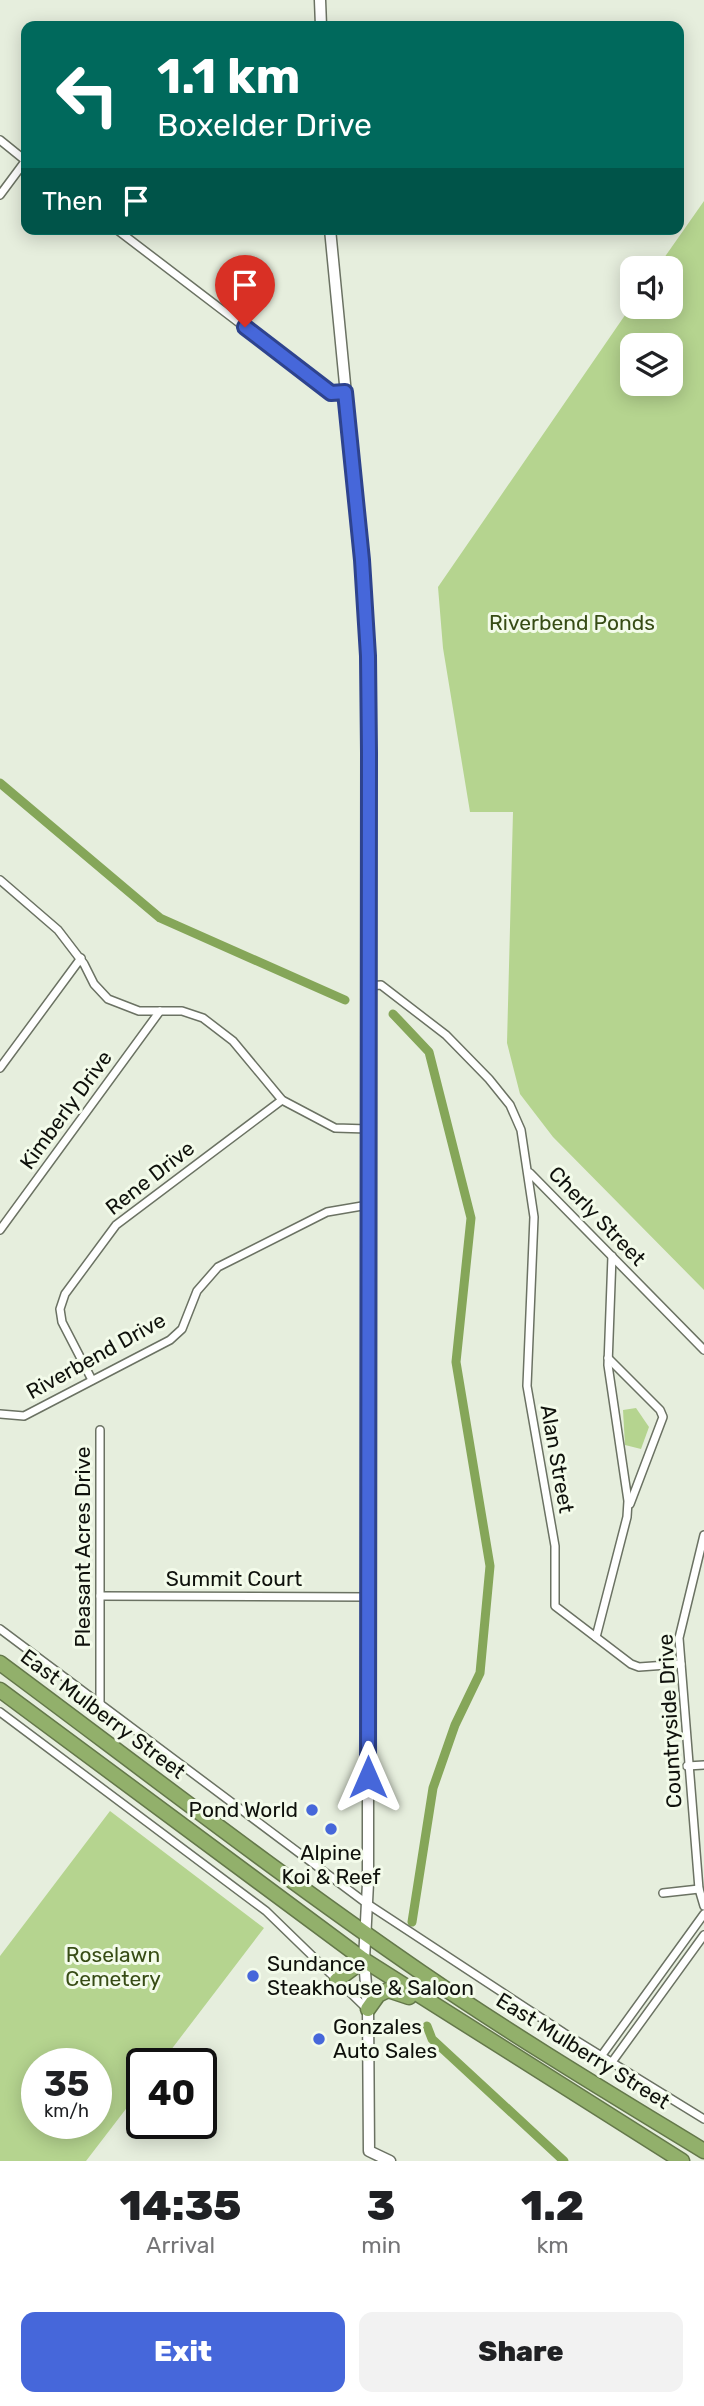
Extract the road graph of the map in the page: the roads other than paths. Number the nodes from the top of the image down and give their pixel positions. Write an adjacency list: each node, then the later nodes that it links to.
1 (320, 0): 2 (street)
2 (321, 21)
3 (0, 140): 4 (street)
4 (21, 157)
5 (21, 168): 6 (street)
6 (0, 195)
7 (124, 235): 9 (street)
8 (331, 235): 9 (street)
9 (345, 392): 12 (street)
10 (1, 883): 11 (street)
11 (81, 958): 13 (street); 14 (street)
12 (368, 986): 16 (street); 17 (street, Cherly Street)
13 (160, 1011): 15 (street); 19 (street, Kimberly Drive)
14 (0, 1069)
15 (282, 1100): 16 (street); 23 (street, Rene Drive)
16 (368, 1129): 18 (street)
17 (530, 1172): 20 (street, Cherly Street); 32 (street, Alan Street)
18 (368, 1205): 23 (street, Riverbend Drive); 30 (street)
19 (0, 1230)
20 (612, 1256): 21 (street, Cherly Street); 22 (street)
21 (704, 1350)
22 (608, 1358): 26 (street); 26 (street)
23 (92, 1380): 24 (street, Riverbend Drive)
24 (0, 1414)
25 (100, 1430): 29 (street, Pleasant Acres Drive)
26 (627, 1517): 32 (street)
27 (704, 1535): 28 (street, Countryside Drive)
28 (701, 1558): 34 (street, Countryside Drive)
29 (100, 1596): 30 (street, Summit Court); 36 (street, Pleasant Acres Drive)
30 (368, 1597): 43 (street)
31 (0, 1629): 36 (street)
32 (596, 1637): 34 (street, Alan Street)
33 (0, 1662): 46 (highway, East Mulberry Street)
34 (681, 1664): 39 (street, Countryside Drive)
35 (0, 1690): 48 (highway, East Mulberry Street)
36 (100, 1704): 43 (street)
37 (0, 1712): 49 (street)
38 (704, 1765): 39 (street)
39 (687, 1766): 40 (street, Countryside Drive)
40 (701, 1862): 41 (street, Countryside Drive)
41 (699, 1889): 42 (street); 44 (street, Countryside Drive)
42 (663, 1893)
43 (366, 1903): 46 (street); 52 (street)
44 (704, 1906)
45 (704, 1914): 52 (street)
46 (366, 1934): 48 (street); 56 (highway, East Mulberry Street)
47 (704, 1935): 53 (street)
48 (364, 1960): 49 (highway); 50 (street); 51 (highway, East Mulberry Street)
49 (337, 1980): 50 (street)
50 (368, 2009): 51 (highway); 57 (street)
51 (458, 2021): 55 (highway, East Mulberry Street)
52 (602, 2055): 53 (street)
53 (612, 2062): 54 (street)
54 (704, 2119)
55 (635, 2132): 59 (highway); 60 (highway, East Mulberry Street)
56 (704, 2149)
57 (369, 2156): 58 (street)
58 (390, 2161)
59 (670, 2161)
60 (682, 2161)

